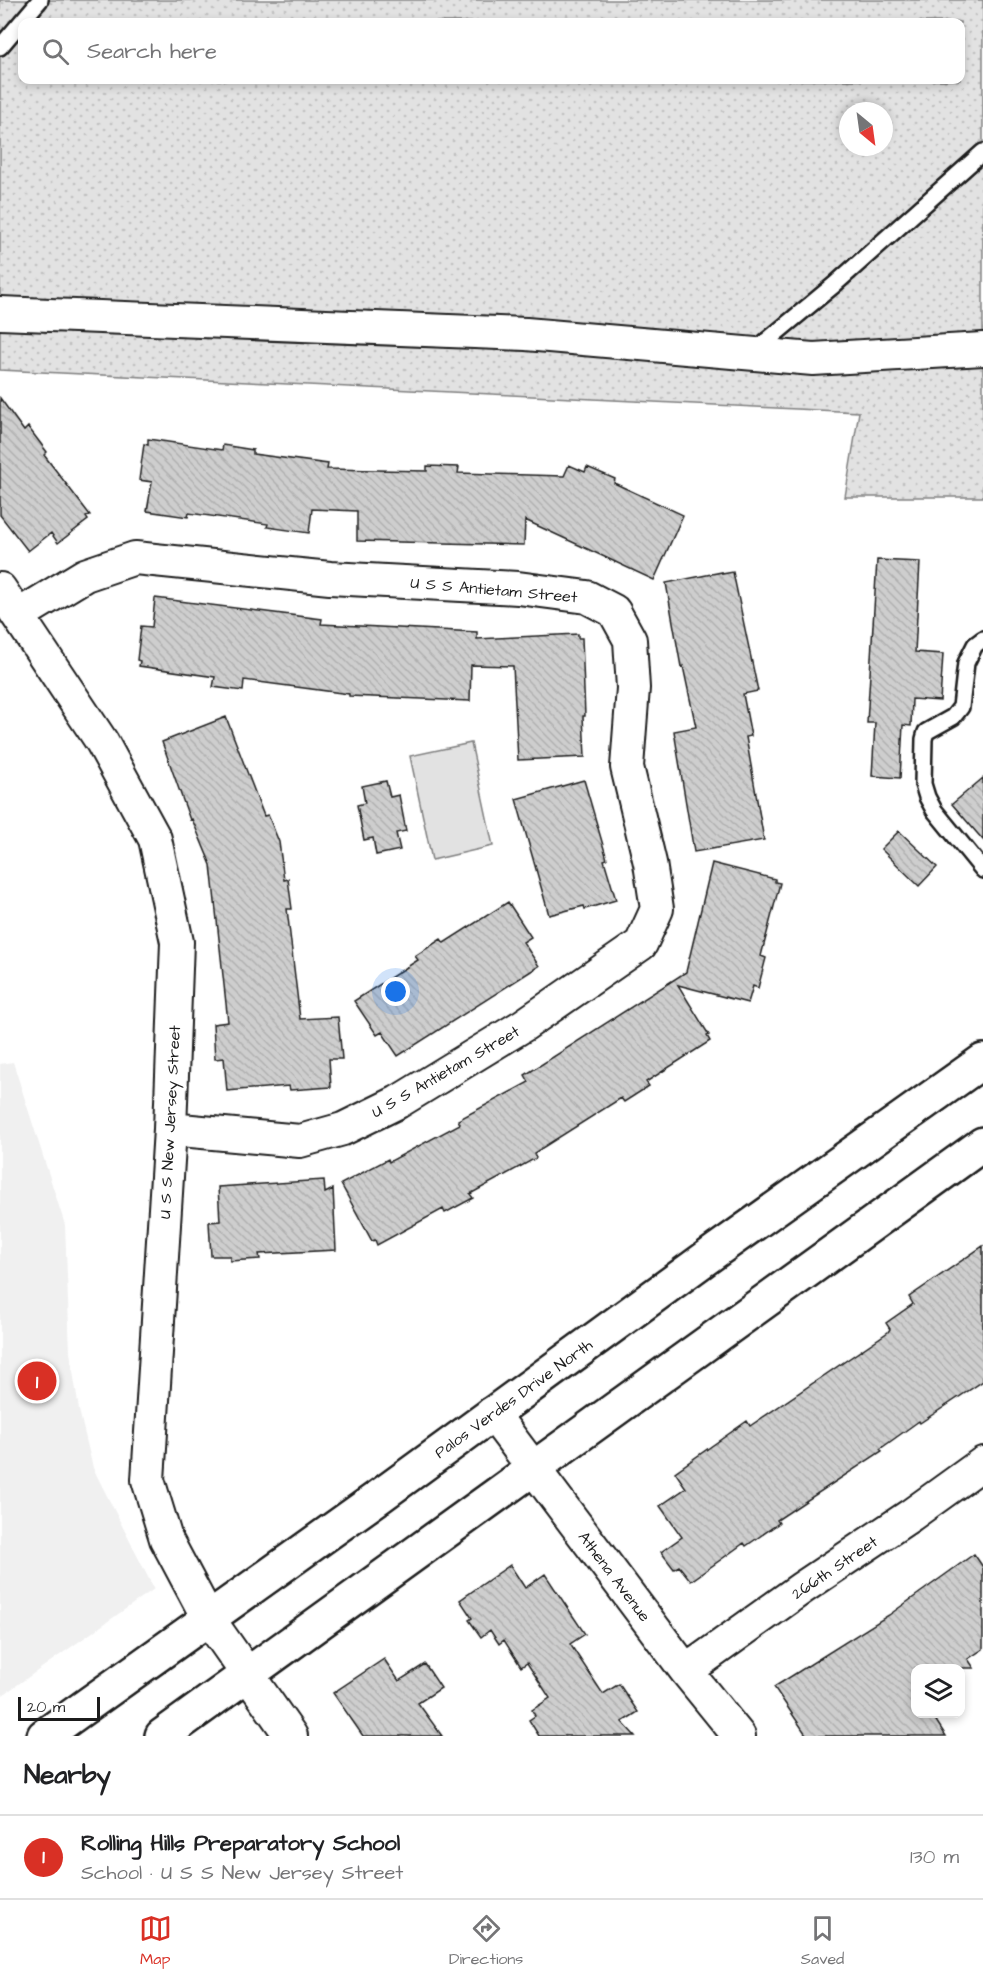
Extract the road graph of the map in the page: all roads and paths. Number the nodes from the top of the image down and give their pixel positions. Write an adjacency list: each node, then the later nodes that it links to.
1 (40, 0): 2 (lane)
2 (25, 18)
3 (18, 26): 4 (lane)
4 (0, 47)
5 (983, 152): 8 (lane)
6 (0, 313): 8 (street)
7 (983, 350): 8 (street)
8 (752, 353)
9 (0, 589): 10 (street, U S S New Jersey Street)
10 (19, 615): 14 (street, U S S New Jersey Street); 14 (street, U S S Antietam Street)
11 (983, 639): 12 (lane)
12 (983, 870)
13 (983, 1061): 16 (main road, Palos Verdes Drive North)
14 (170, 1129): 19 (street, U S S New Jersey Street)
15 (983, 1144): 18 (main road)
16 (492, 1413): 18 (street, Athena Avenue); 19 (main road, Palos Verdes Drive North)
17 (983, 1463): 20 (street, 266th Street)
18 (534, 1468): 20 (street, Athena Avenue); 21 (main road)
19 (208, 1618): 21 (street, U S S New Jersey Street); 22 (main road, Palos Verdes Drive North)
20 (686, 1671): 25 (street, Athena Avenue)
21 (247, 1675): 23 (main road); 24 (street, U S S New Jersey Street)
22 (44, 1736)
23 (162, 1736)
24 (291, 1736)
25 (739, 1736)

